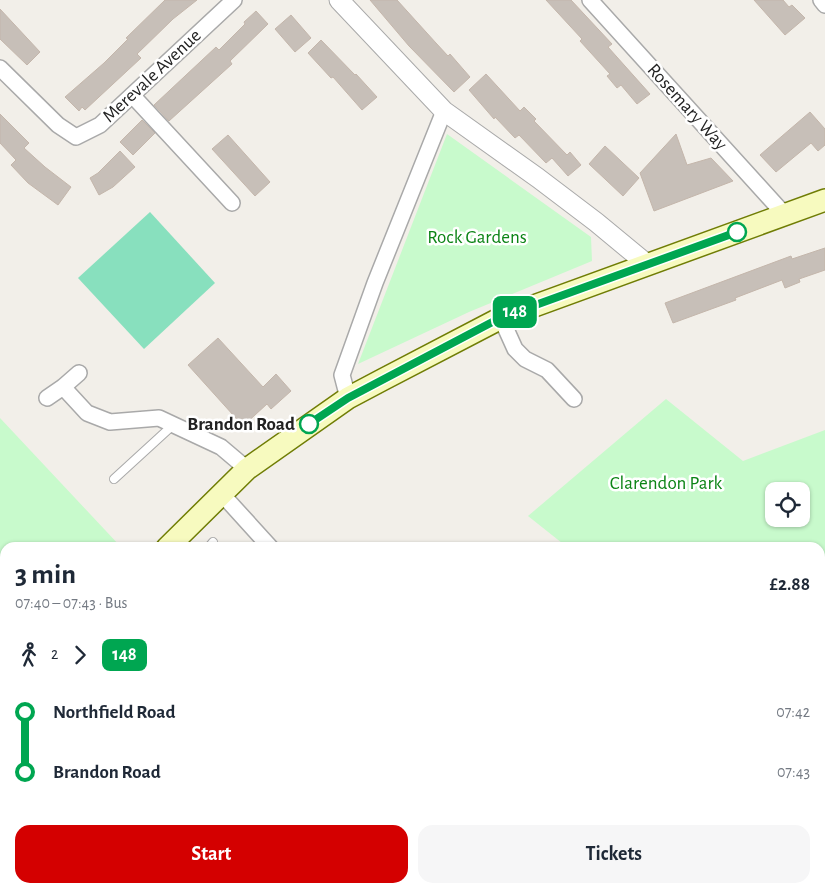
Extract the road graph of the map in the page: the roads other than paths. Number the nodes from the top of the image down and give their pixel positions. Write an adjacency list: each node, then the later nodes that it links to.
1 (234, 0): 7 (street, Merevale Avenue)
2 (339, 0): 8 (street)
3 (590, 0): 11 (street, Rosemary Way)
4 (821, 0): 5 (street)
5 (825, 5)
6 (0, 68): 7 (street, Merevale Avenue)
7 (132, 95): 10 (street)
8 (444, 111): 12 (street); 17 (street)
9 (825, 200): 11 (main road)
10 (232, 203)
11 (785, 215): 12 (main road)
12 (648, 265): 13 (main road)
13 (500, 318): 17 (main road); 18 (street)
14 (79, 373): 15 (street)
15 (63, 387): 16 (street); 19 (street)
16 (48, 398)
17 (348, 398): 20 (main road)
18 (574, 399)
19 (173, 425): 20 (street); 21 (lane)
20 (247, 469): 22 (main road)
21 (114, 479)
22 (221, 493): 23 (main road); 24 (street)
23 (173, 542)
24 (266, 542)

